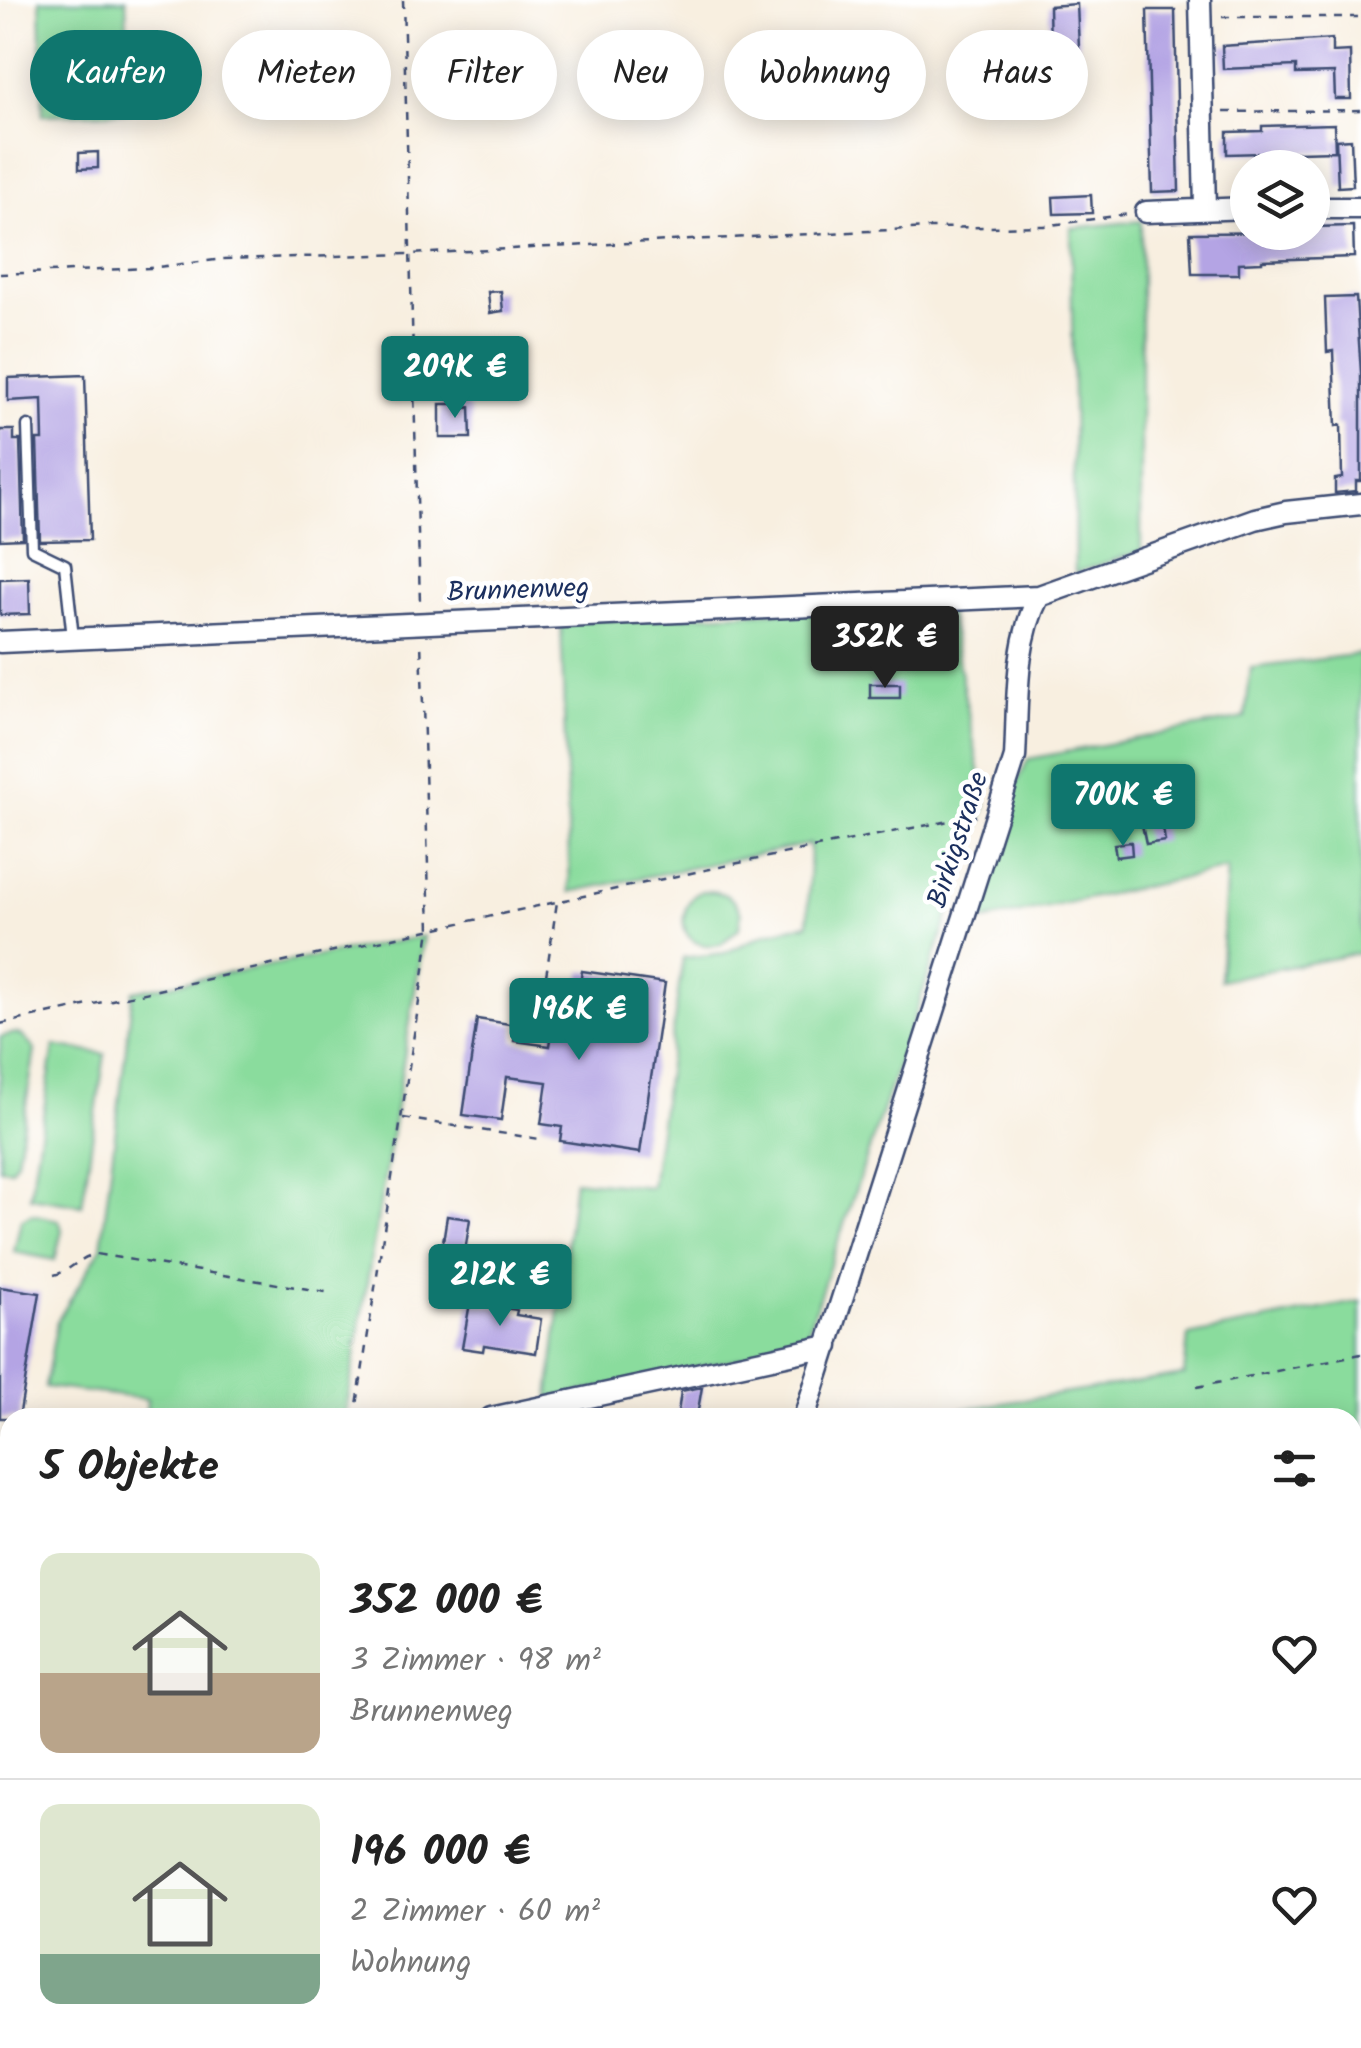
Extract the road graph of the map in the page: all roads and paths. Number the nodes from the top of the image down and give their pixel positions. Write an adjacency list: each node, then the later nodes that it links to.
1 (403, 0): 11 (path)
2 (1200, 8): 3 (path); 5 (street)
3 (1361, 17)
4 (1361, 110): 5 (path)
5 (1203, 112): 6 (street)
6 (1206, 208): 7 (street); 10 (street)
7 (1230, 208)
8 (1330, 208): 9 (street)
9 (1361, 208)
10 (1146, 212): 11 (path)
11 (410, 254): 12 (path); 16 (path)
12 (0, 274)
13 (28, 426): 17 (lane)
14 (1361, 504): 15 (street)
15 (1039, 596): 16 (street, Brunnenweg); 19 (street, Birkigstraße)
16 (421, 622): 17 (street, Brunnenweg); 21 (path)
17 (73, 638): 18 (street, Brunnenweg)
18 (0, 642)
19 (997, 812): 20 (path); 28 (street, Birkigstraße)
20 (557, 902): 21 (path); 22 (path)
21 (430, 930): 23 (path); 24 (path)
22 (538, 1022)
23 (0, 1024)
24 (402, 1117): 25 (path); 31 (path)
25 (539, 1139)
26 (54, 1275): 27 (path)
27 (332, 1293)
28 (828, 1346): 32 (street); 33 (street, Birkigstraße)
29 (1361, 1354): 30 (path)
30 (1196, 1387)
31 (357, 1408)
32 (533, 1408)
33 (807, 1408)

